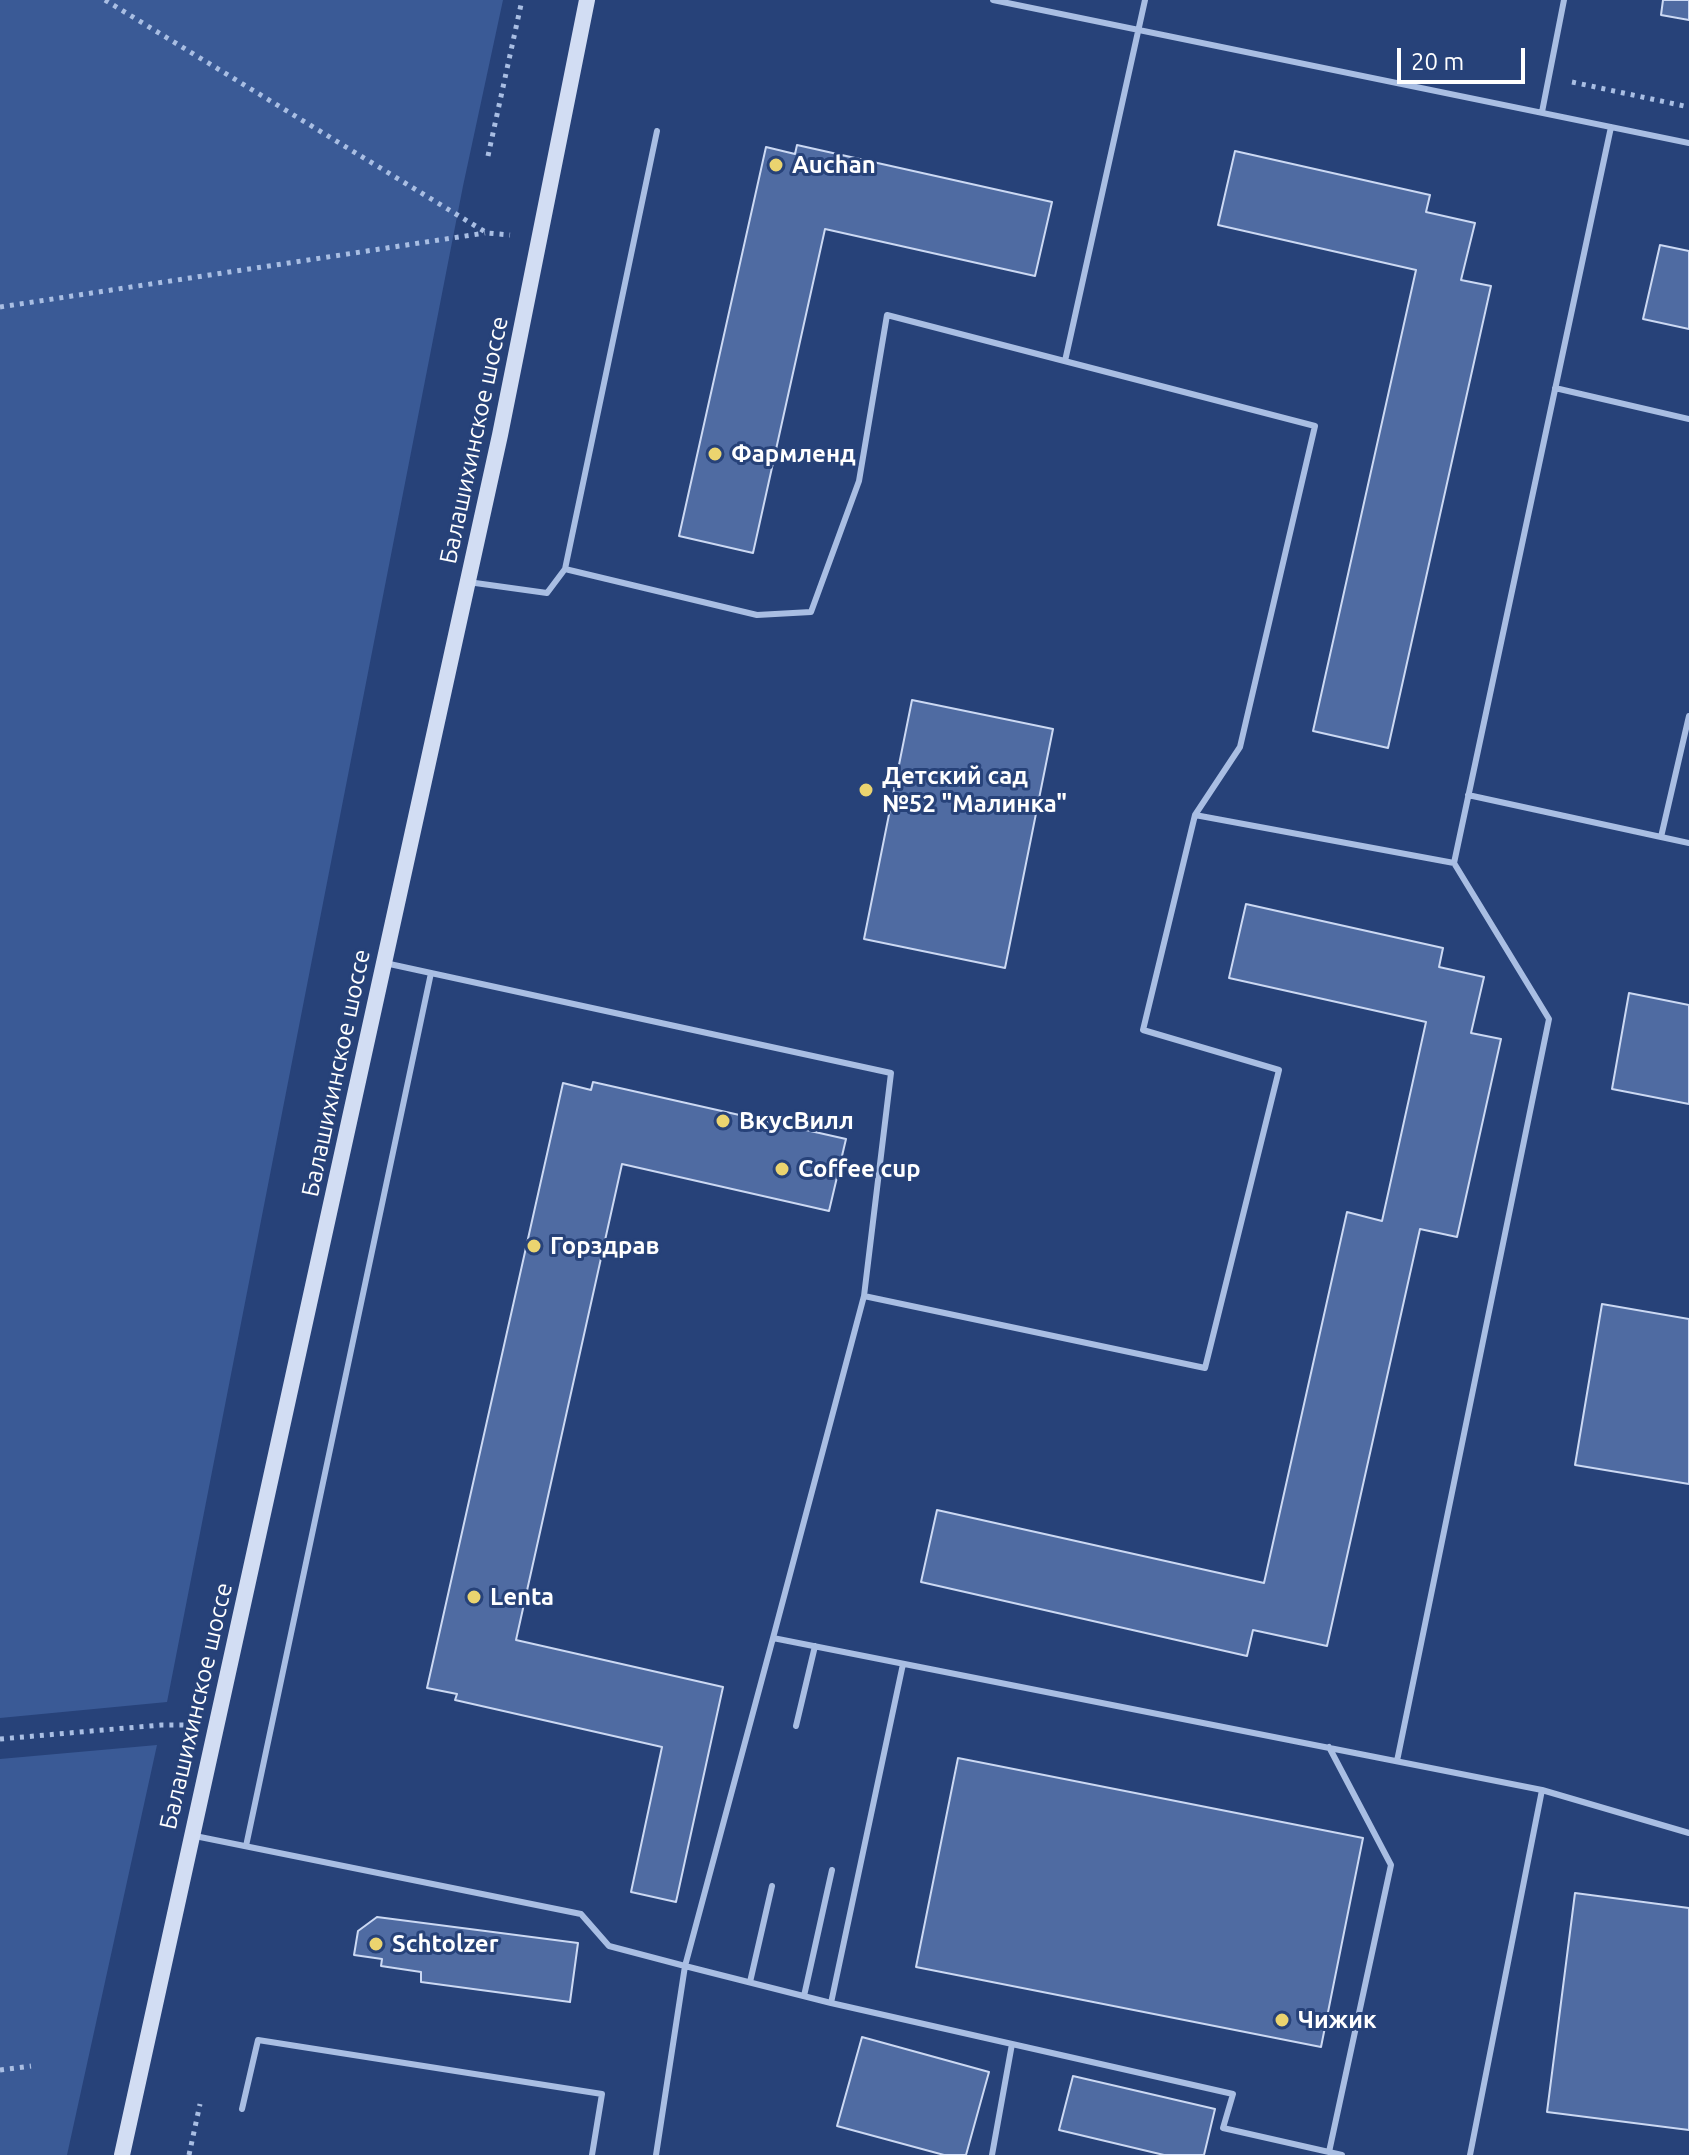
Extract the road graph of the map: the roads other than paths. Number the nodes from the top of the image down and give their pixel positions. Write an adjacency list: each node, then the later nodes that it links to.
1 (587, 0): 14 (main road, Балашихинское шоссе)
2 (993, 0): 5 (lane)
3 (1145, 0): 5 (lane)
4 (1564, 0): 6 (lane)
5 (1140, 30): 6 (lane); 10 (lane)
6 (1542, 112): 7 (lane)
7 (1611, 127): 9 (lane); 11 (lane)
8 (657, 131): 13 (lane)
9 (1689, 143)
10 (1065, 361): 13 (lane); 17 (lane)
11 (1555, 388): 12 (lane); 16 (lane)
12 (1689, 419)
13 (565, 569): 14 (lane)
14 (468, 582): 21 (main road, Балашихинское шоссе)
15 (1689, 716): 18 (lane)
16 (1468, 795): 18 (lane); 20 (lane)
17 (1195, 815): 20 (lane); 23 (lane)
18 (1661, 837): 19 (lane)
19 (1689, 843)
20 (1454, 863): 29 (lane)
21 (385, 963): 22 (lane); 32 (main road, Балашихинское шоссе)
22 (431, 973): 23 (lane); 33 (lane)
23 (864, 1296): 24 (lane)
24 (773, 1638): 25 (lane); 36 (lane)
25 (815, 1646): 26 (lane); 27 (lane)
26 (903, 1664): 28 (lane); 39 (lane)
27 (796, 1726)
28 (1329, 1747): 29 (lane); 42 (lane)
29 (1397, 1761): 30 (lane)
30 (1542, 1790): 31 (lane); 48 (lane)
31 (1689, 1833)
32 (191, 1835): 33 (lane); 43 (main road, Балашихинское шоссе)
33 (246, 1846): 36 (lane)
34 (832, 1870): 38 (lane)
35 (772, 1886): 37 (lane)
36 (685, 1966): 37 (lane); 45 (lane)
37 (750, 1982): 38 (lane)
38 (804, 1996): 39 (lane)
39 (831, 2003): 40 (lane)
40 (1012, 2044): 42 (lane); 46 (lane)
41 (242, 2109): 44 (lane)
42 (1329, 2152): 47 (lane)
43 (122, 2155)
44 (592, 2155)
45 (656, 2155)
46 (992, 2155)
47 (1342, 2155)
48 (1470, 2155)

